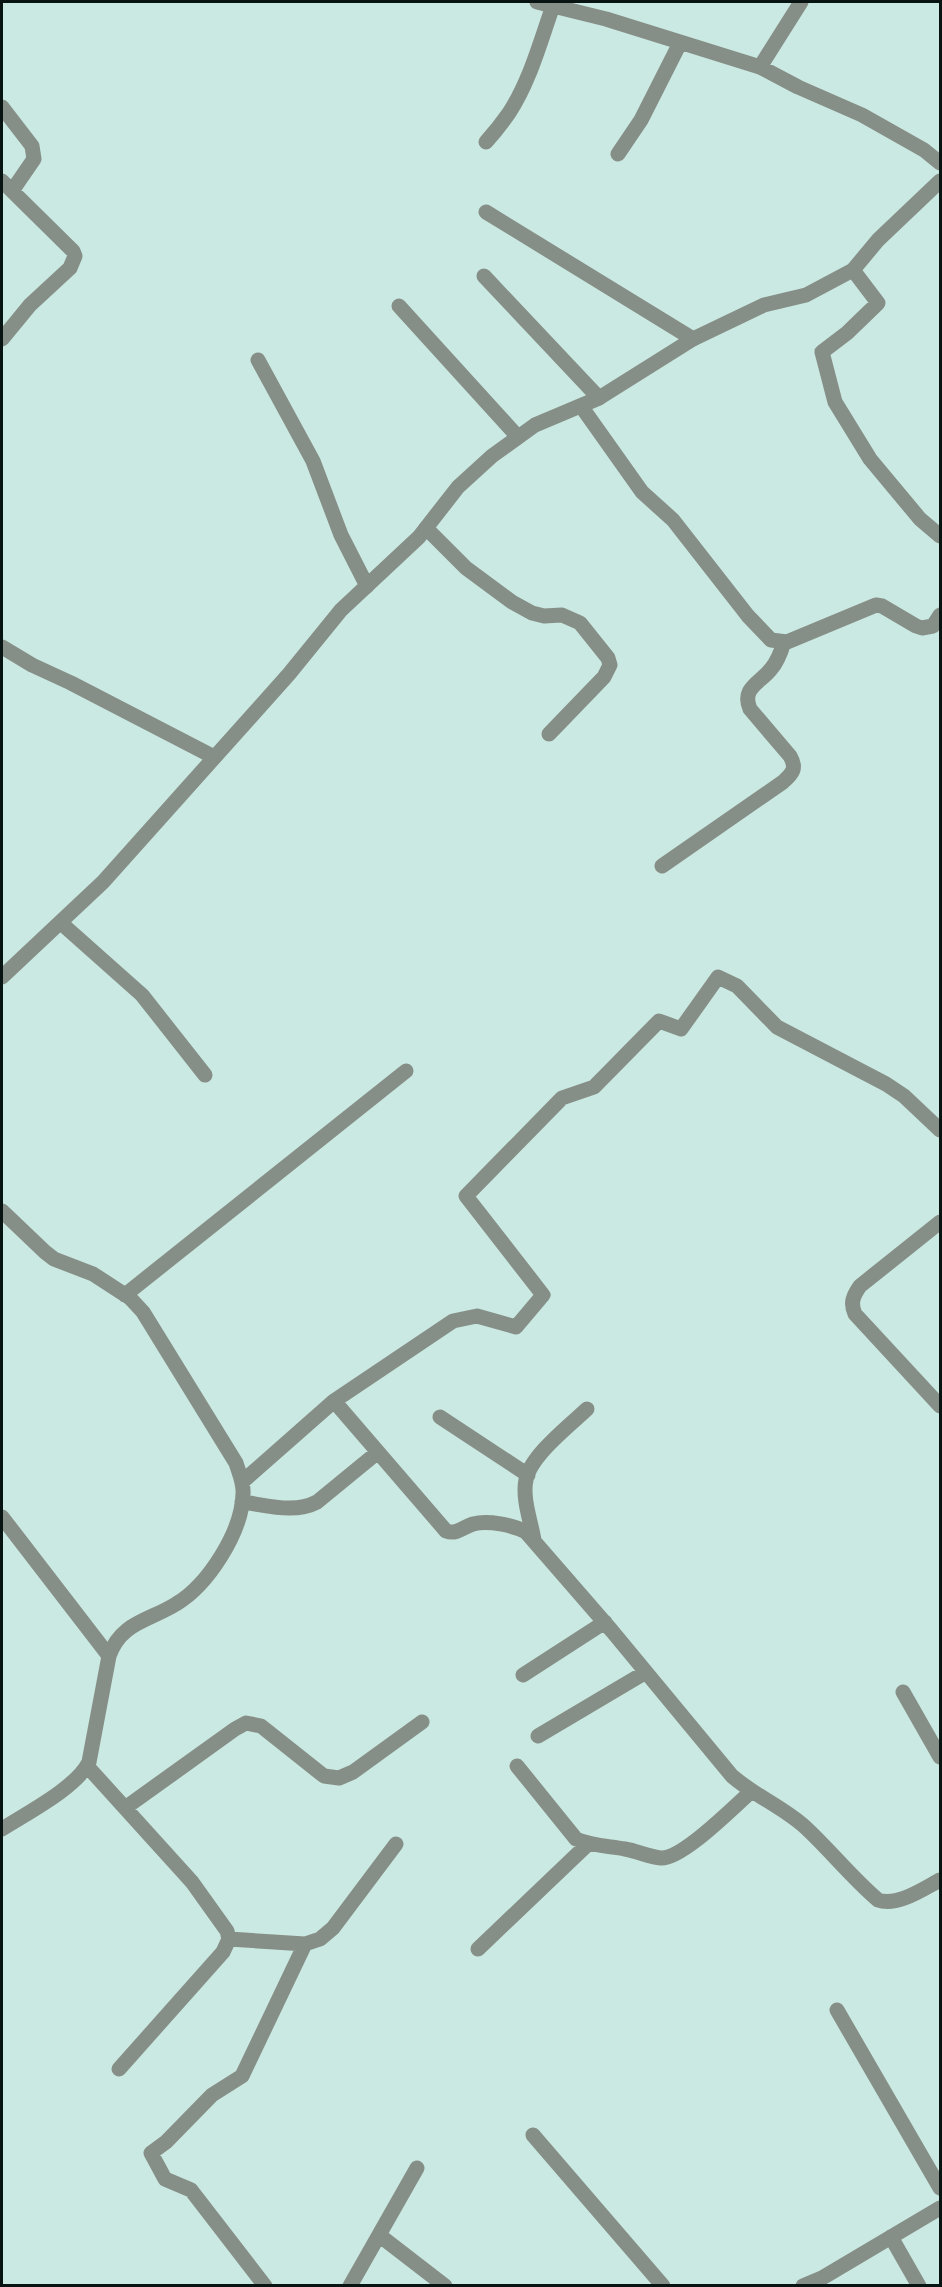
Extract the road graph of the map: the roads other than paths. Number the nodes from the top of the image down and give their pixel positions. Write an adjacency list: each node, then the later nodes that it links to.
1 (537, 2): 3 (street)
2 (801, 2): 5 (street)
3 (553, 6): 4 (street); 7 (street)
4 (680, 43): 5 (street); 8 (street)
5 (760, 67): 9 (street)
6 (2, 107): 11 (street)
7 (486, 142)
8 (618, 154)
9 (940, 163)
10 (940, 181): 13 (street)
11 (7, 186): 16 (street)
12 (486, 212): 17 (street)
13 (853, 270): 17 (street); 23 (street)
14 (484, 276): 19 (street)
15 (399, 306): 21 (street)
16 (2, 339)
17 (693, 339): 19 (street)
18 (258, 360): 24 (street)
19 (599, 398): 20 (street)
20 (581, 406): 21 (street); 26 (street)
21 (518, 437): 22 (street)
22 (426, 528): 24 (street); 28 (street)
23 (940, 536)
24 (367, 586): 29 (street)
25 (940, 615): 26 (street)
26 (784, 642): 30 (street)
27 (2, 646): 29 (street)
28 (549, 734)
29 (214, 757): 31 (street)
30 (662, 866)
31 (61, 923): 32 (street); 34 (street)
32 (2, 977)
33 (406, 1071): 38 (street)
34 (205, 1075)
35 (940, 1130): 39 (street)
36 (2, 1211): 38 (street)
37 (940, 1222): 40 (street)
38 (125, 1295): 45 (street)
39 (334, 1401): 43 (street); 45 (street)
40 (940, 1406)
41 (587, 1409): 44 (street)
42 (440, 1417): 44 (street)
43 (378, 1452): 46 (street); 48 (street)
44 (528, 1474): 48 (street)
45 (242, 1482): 46 (street)
46 (242, 1502): 50 (street)
47 (2, 1516): 50 (street)
48 (534, 1540): 49 (street)
49 (605, 1622): 51 (street); 52 (street)
50 (109, 1656): 57 (street)
51 (646, 1672): 55 (street); 59 (street)
52 (523, 1675)
53 (903, 1692): 56 (street)
54 (422, 1722): 60 (street)
55 (538, 1736)
56 (940, 1757)
57 (87, 1766): 60 (street); 61 (street)
58 (517, 1766): 63 (street)
59 (752, 1791): 63 (street); 64 (street)
60 (125, 1808): 65 (street)
61 (2, 1829)
62 (396, 1844): 66 (street)
63 (588, 1844): 67 (street)
64 (940, 1881)
65 (230, 1939): 66 (street); 69 (street)
66 (305, 1944): 77 (street)
67 (478, 1949)
68 (837, 2010): 72 (street)
69 (119, 2069)
70 (533, 2135): 80 (street)
71 (417, 2168): 74 (street)
72 (940, 2188)
73 (940, 2208): 75 (street)
74 (379, 2235): 78 (street); 79 (street)
75 (891, 2237): 76 (street); 82 (street)
76 (824, 2282): 81 (street)
77 (265, 2286)
78 (350, 2286)
79 (445, 2286)
80 (663, 2286)
81 (803, 2286)
82 (919, 2286)

